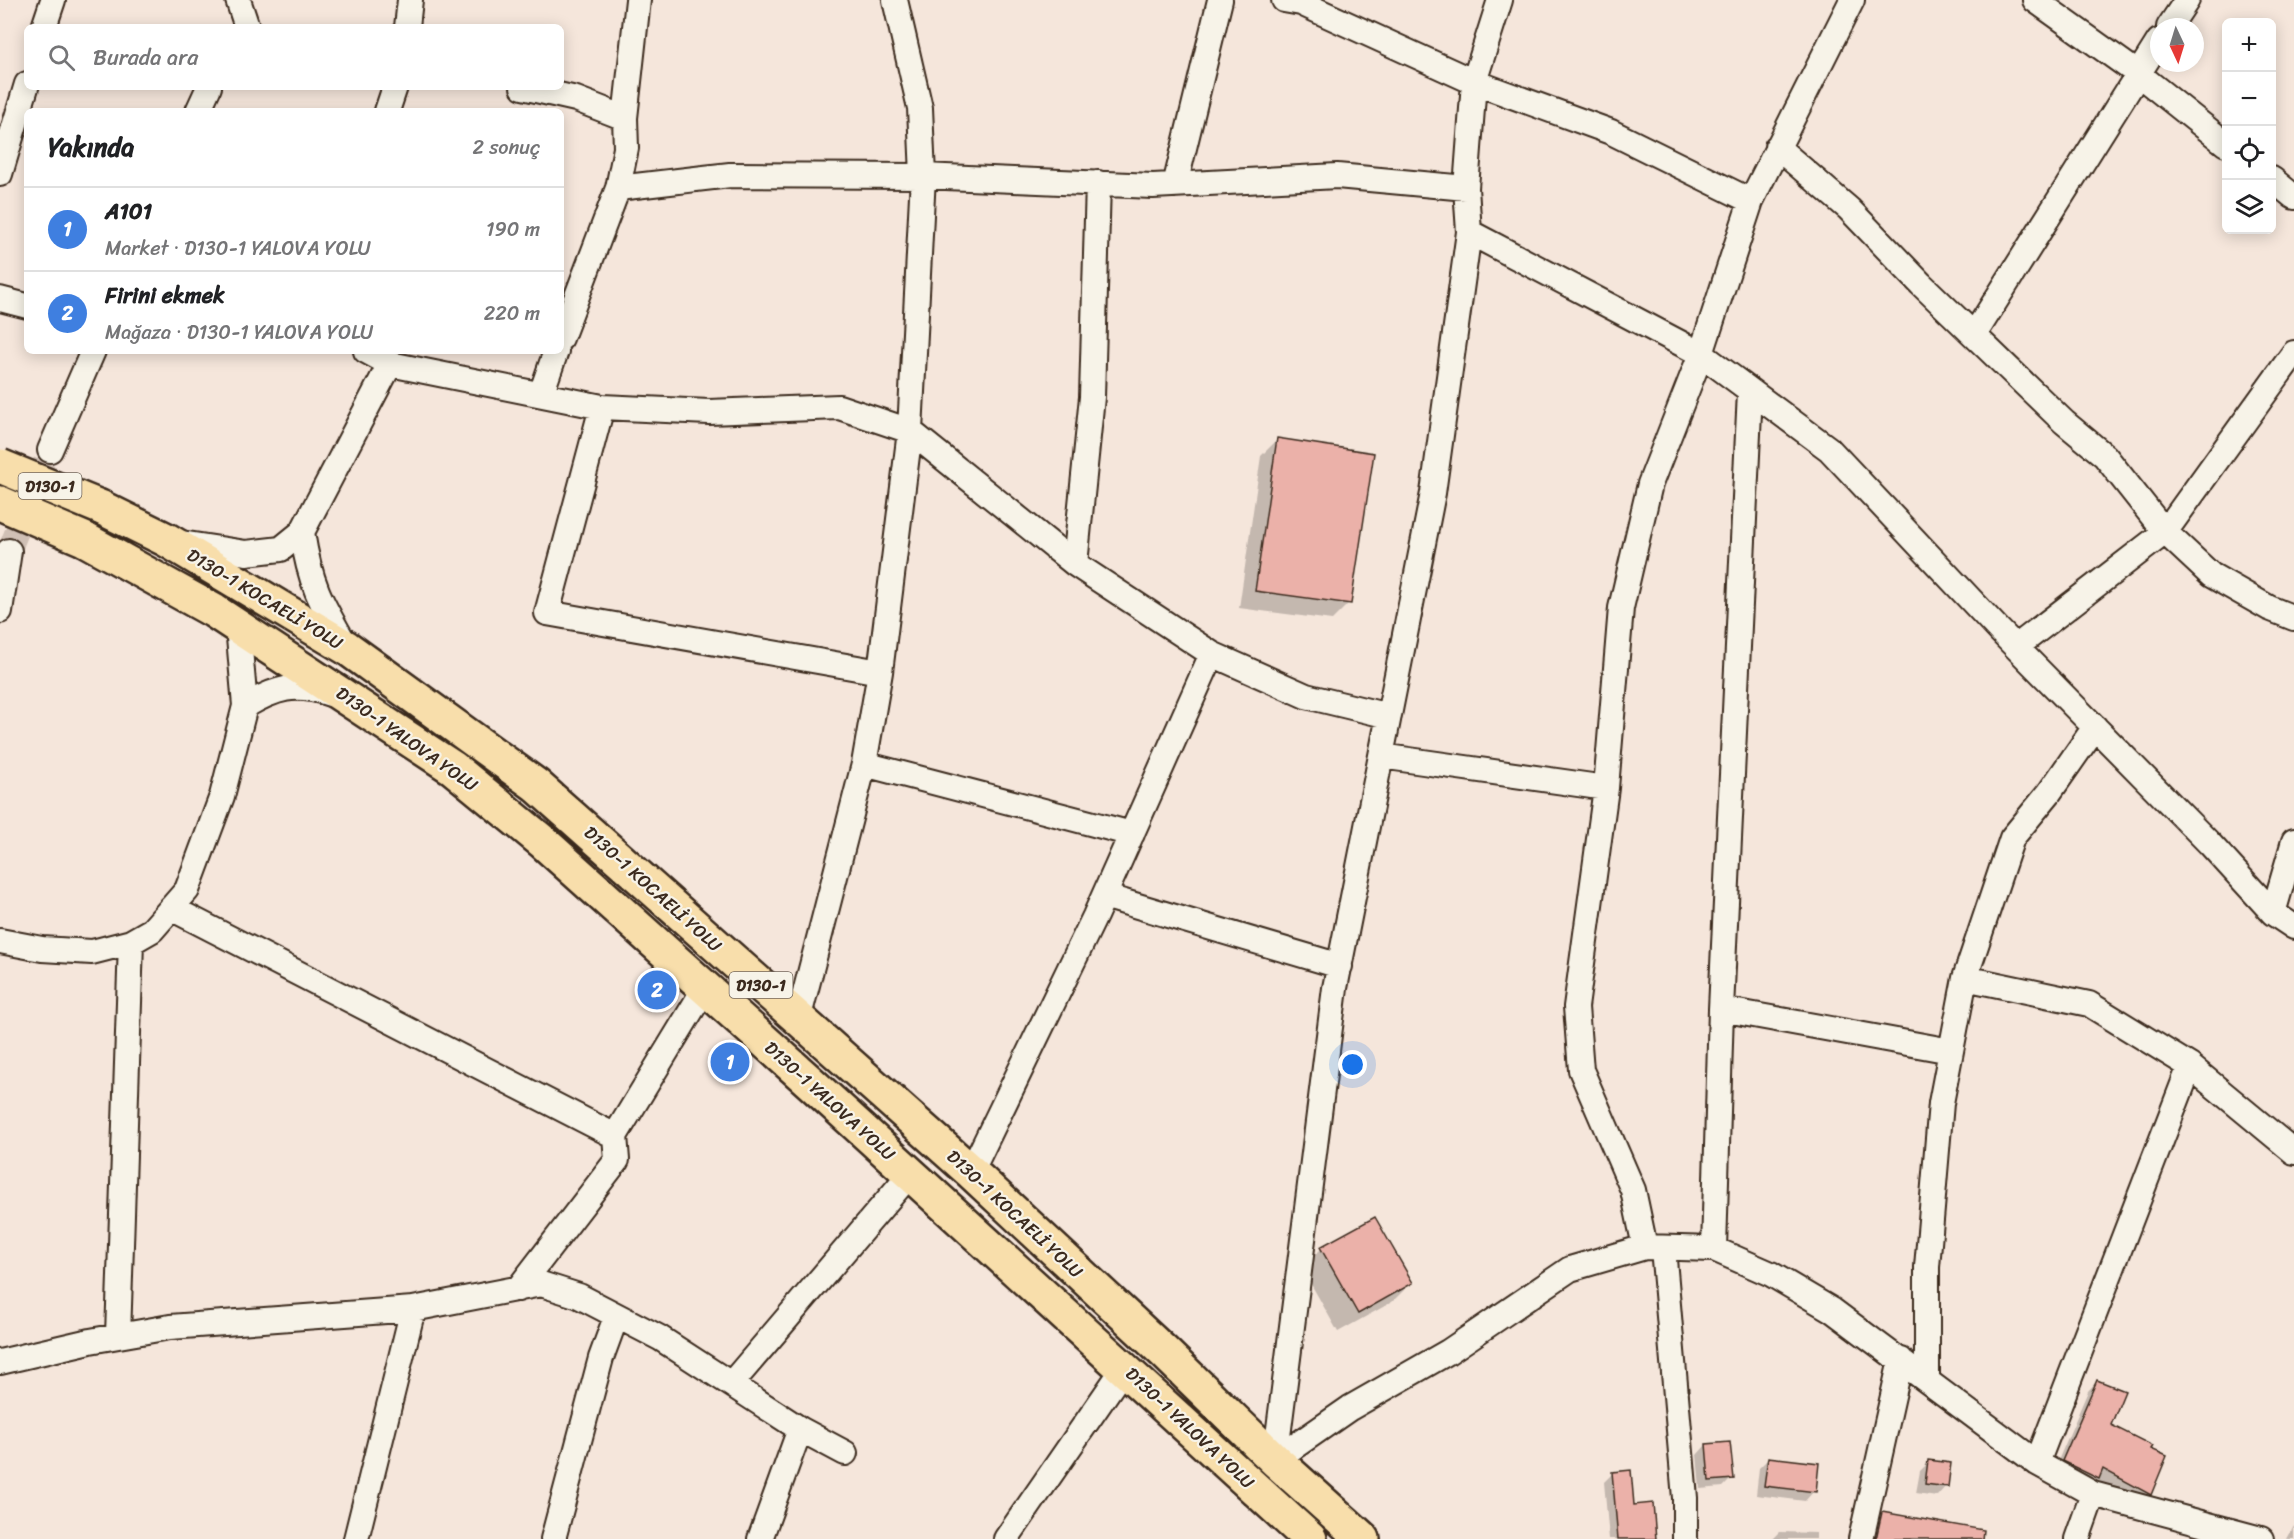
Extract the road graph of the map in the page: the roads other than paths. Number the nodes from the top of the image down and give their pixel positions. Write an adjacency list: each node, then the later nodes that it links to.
1 (53, 0): 13 (street)
2 (238, 0): 14 (street)
3 (410, 0): 15 (street)
4 (638, 0): 25 (street)
5 (896, 0): 29 (street)
6 (1220, 0): 32 (street)
7 (1284, 0): 18 (street)
8 (1500, 0): 18 (street)
9 (1852, 0): 27 (street)
10 (2035, 0): 17 (street)
11 (2187, 0): 12 (street)
12 (2175, 18)
13 (45, 24)
14 (246, 24)
15 (407, 24)
16 (2150, 54): 17 (street)
17 (2137, 73): 26 (street); 41 (street)
18 (1474, 82): 34 (street); 36 (street)
19 (25, 90): 28 (street)
20 (208, 90): 23 (street)
21 (394, 90): 24 (street)
22 (536, 90): 25 (street)
23 (199, 108)
24 (388, 108)
25 (626, 118): 33 (street)
26 (2222, 141)
27 (1777, 147): 36 (street); 41 (street)
28 (0, 174)
29 (923, 176): 31 (street); 33 (street); 51 (street)
30 (2272, 180): 35 (street)
31 (1098, 183): 32 (street); 59 (street)
32 (1174, 185): 34 (street)
33 (618, 188): 40 (street)
34 (1466, 188): 37 (street)
35 (2294, 197)
36 (1751, 201): 46 (street)
37 (1469, 232): 46 (street); 69 (street)
38 (0, 299): 39 (street)
39 (24, 305)
40 (564, 330)
41 (1974, 335): 56 (street)
42 (2294, 352): 56 (street)
43 (92, 354): 52 (street)
44 (372, 354): 47 (street)
45 (555, 354): 49 (street)
46 (1701, 354): 48 (street); 73 (street)
47 (390, 364): 49 (street); 55 (street)
48 (1750, 391): 63 (street); 85 (street)
49 (540, 394): 50 (street)
50 (602, 407): 51 (street); 66 (street)
51 (910, 431): 59 (street); 66 (street)
52 (50, 450)
53 (0, 465): 57 (highway, D130-1 KOCAELİ YOLU / D130-1, bridge)
54 (0, 503): 62 (highway, D130-1 YALOVA YOLU / D130-1, bridge)
55 (302, 532): 57 (street); 64 (street)
56 (2164, 532): 61 (street); 63 (street)
57 (167, 540): 64 (highway, D130-1 KOCAELİ YOLU / D130-1)
58 (9, 551): 60 (street)
59 (1075, 564): 65 (street)
60 (0, 611)
61 (2294, 618)
62 (238, 627): 67 (highway, D130-1 YALOVA YOLU / D130-1); 68 (street)
63 (2016, 647): 70 (street)
64 (347, 648): 86 (highway, D130-1 KOCAELİ YOLU / D130-1)
65 (1212, 654): 69 (street); 74 (street)
66 (880, 672): 72 (street)
67 (357, 703): 68 (street); 84 (highway, D130-1 YALOVA YOLU / D130-1)
68 (245, 706): 77 (street)
69 (1389, 716): 71 (street)
70 (2094, 727): 78 (street); 83 (street)
71 (1381, 756): 73 (street); 82 (street)
72 (864, 764): 74 (street); 86 (street)
73 (1606, 788): 93 (street)
74 (1132, 834): 76 (street)
75 (2294, 841): 78 (street)
76 (1104, 896): 82 (street); 91 (street)
77 (171, 908): 81 (street); 89 (street)
78 (2273, 913): 79 (street)
79 (2294, 927)
80 (0, 940): 81 (street)
81 (131, 942): 98 (street)
82 (1340, 966): 106 (street)
83 (1965, 978): 87 (street); 88 (street)
84 (705, 988): 89 (street); 92 (highway, D130-1 YALOVA YOLU / D130-1)
85 (1721, 1010): 87 (street); 94 (street)
86 (798, 1020): 91 (highway, D130-1 KOCAELİ YOLU / D130-1)
87 (1951, 1051): 102 (street)
88 (2190, 1066): 90 (street); 107 (street)
89 (615, 1136): 95 (street)
90 (2294, 1152)
91 (971, 1172): 106 (highway, D130-1 KOCAELİ YOLU / D130-1)
92 (910, 1174): 101 (highway, D130-1 YALOVA YOLU / D130-1); 103 (street)
93 (1654, 1247): 94 (street); 106 (street); 116 (street)
94 (1714, 1249): 99 (street)
95 (518, 1289): 96 (street); 97 (street)
96 (412, 1310): 98 (street); 112 (street)
97 (616, 1317): 103 (street); 113 (street)
98 (118, 1336): 100 (street)
99 (1901, 1360): 102 (street); 117 (street)
100 (0, 1362)
101 (1124, 1368): 110 (street); 111 (highway, D130-1 YALOVA YOLU / D130-1)
102 (1927, 1380): 107 (street)
103 (731, 1384): 104 (street)
104 (800, 1429): 105 (street); 114 (street)
105 (845, 1453)
106 (1275, 1460): 115 (highway, D130-1 KOCAELİ YOLU / D130-1)
107 (2037, 1463): 108 (street)
108 (2094, 1494): 109 (street); 118 (street)
109 (2226, 1534): 119 (street)
110 (1012, 1536)
111 (1303, 1536)
112 (356, 1539)
113 (552, 1539)
114 (760, 1539)
115 (1364, 1539)
116 (1685, 1539)
117 (1861, 1539)
118 (2077, 1539)
119 (2261, 1539)

